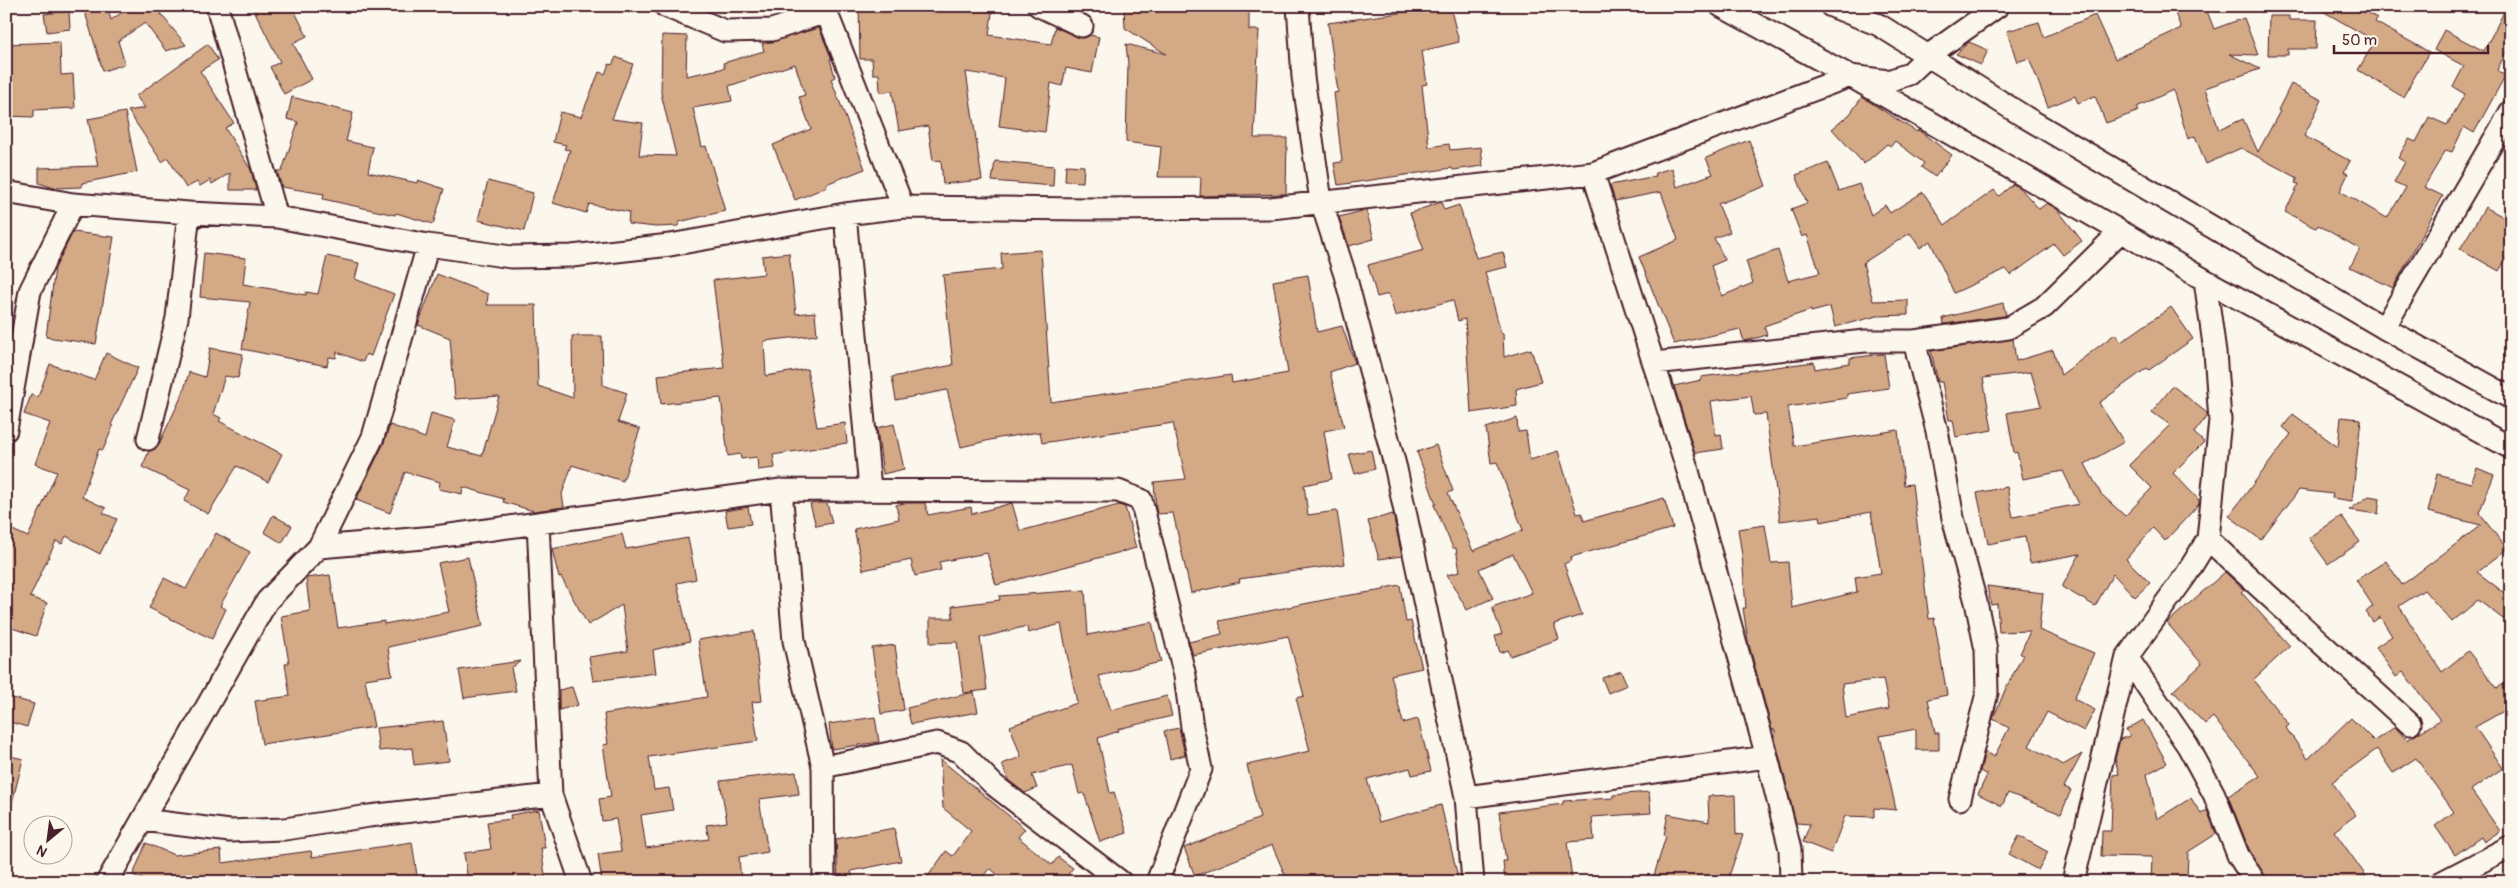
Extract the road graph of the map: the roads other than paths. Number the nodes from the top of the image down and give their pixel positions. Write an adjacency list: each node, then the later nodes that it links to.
1 (217, 6): 20 (street)
2 (665, 6): 8 (street)
3 (1039, 6): 9 (street)
4 (1298, 6): 15 (street)
5 (1721, 6): 11 (street)
6 (1832, 6): 10 (street)
7 (1998, 6): 10 (street)
8 (825, 9): 17 (street)
9 (1082, 26)
10 (1929, 54): 11 (street); 24 (street)
11 (1850, 76): 13 (street); 21 (street)
12 (2511, 111): 24 (street)
13 (1593, 172): 15 (street); 26 (street)
14 (6, 192): 16 (street)
15 (1320, 201): 17 (street); 41 (street)
16 (73, 204): 18 (street); 28 (street)
17 (903, 207): 19 (street)
18 (189, 213): 20 (street); 29 (street)
19 (845, 214): 22 (street); 31 (street)
20 (277, 217): 22 (street)
21 (2120, 232): 23 (street); 25 (street)
22 (428, 245): 35 (street)
23 (2205, 280): 30 (street); 34 (street)
24 (2384, 328): 27 (street)
25 (1914, 341): 26 (street); 42 (street)
26 (1654, 363): 38 (street)
27 (2511, 398)
28 (6, 430)
29 (148, 439)
30 (2511, 448)
31 (870, 489): 32 (street); 49 (street)
32 (781, 490): 33 (street); 39 (street)
33 (538, 523): 35 (street); 40 (street)
34 (2208, 539): 36 (street); 37 (street)
35 (319, 547): 43 (street)
36 (2126, 657): 52 (street); 53 (street)
37 (2410, 724)
38 (1767, 757): 41 (street); 51 (street)
39 (823, 767): 47 (street); 48 (street)
40 (551, 795): 43 (street); 46 (street)
41 (1466, 797): 50 (street)
42 (1960, 799)
43 (143, 820): 45 (street)
44 (2511, 846): 54 (street)
45 (108, 882)
46 (581, 882)
47 (824, 882)
48 (1121, 882)
49 (1157, 882)
50 (1473, 882)
51 (1791, 882)
52 (2072, 882)
53 (2255, 882)
54 (2442, 882)

